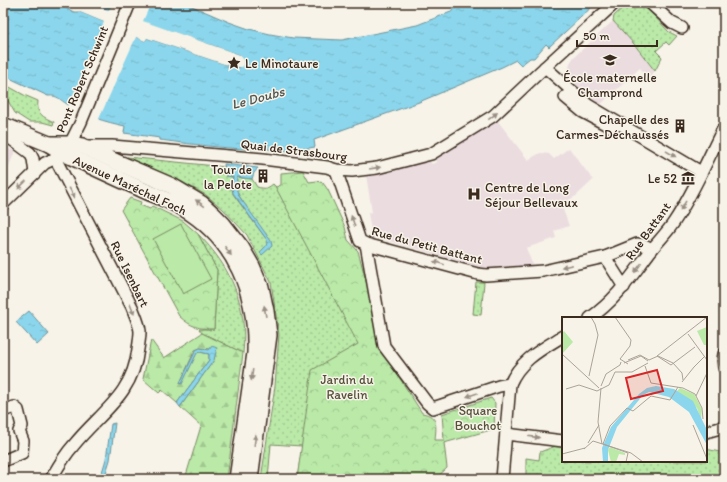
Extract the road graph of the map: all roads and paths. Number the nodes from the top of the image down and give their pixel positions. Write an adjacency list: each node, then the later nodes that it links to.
1 (130, 3): 9 (street, Pont Robert Schwint)
2 (615, 3): 5 (street, Quai de Strasbourg)
3 (650, 3): 4 (street)
4 (682, 28)
5 (545, 67): 10 (street, Quai de Strasbourg, one-way to 5); 11 (street, one-way to 11)
6 (3, 125): 9 (main road, Avenue Maréchal Foch)
7 (724, 127): 11 (street, Rue Battant)
8 (3, 133): 12 (street)
9 (68, 150): 10 (street, Quai de Strasbourg); 12 (street); 29 (street, Rue Isenbart, one-way to 29); 30 (main road, Avenue Maréchal Foch, one-way to 30); 31 (main road, one-way to 9)
10 (336, 170): 14 (street, Rue du Petit Battant, one-way to 10)
11 (701, 172): 15 (street, Rue Battant, one-way to 15)
12 (35, 173): 13 (street, one-way to 13)
13 (3, 204)
14 (366, 244): 16 (street, Rue du Petit Battant, one-way to 14); 22 (street, one-way to 14)
15 (652, 249): 16 (street, Rue du Petit Battant); 17 (street, Rue Battant, one-way to 17)
16 (605, 257): 17 (street)
17 (624, 287): 18 (street, Rue Battant)
18 (592, 317)
19 (562, 337): 22 (street)
20 (724, 354): 21 (street)
21 (724, 368)
22 (510, 384): 26 (street)
23 (3, 411): 28 (street)
24 (724, 424): 25 (street)
25 (707, 432)
26 (506, 434): 27 (street, one-way to 27); 32 (street)
27 (562, 441)
28 (3, 461)
29 (51, 479)
30 (237, 479)
31 (250, 479)
32 (502, 479)

